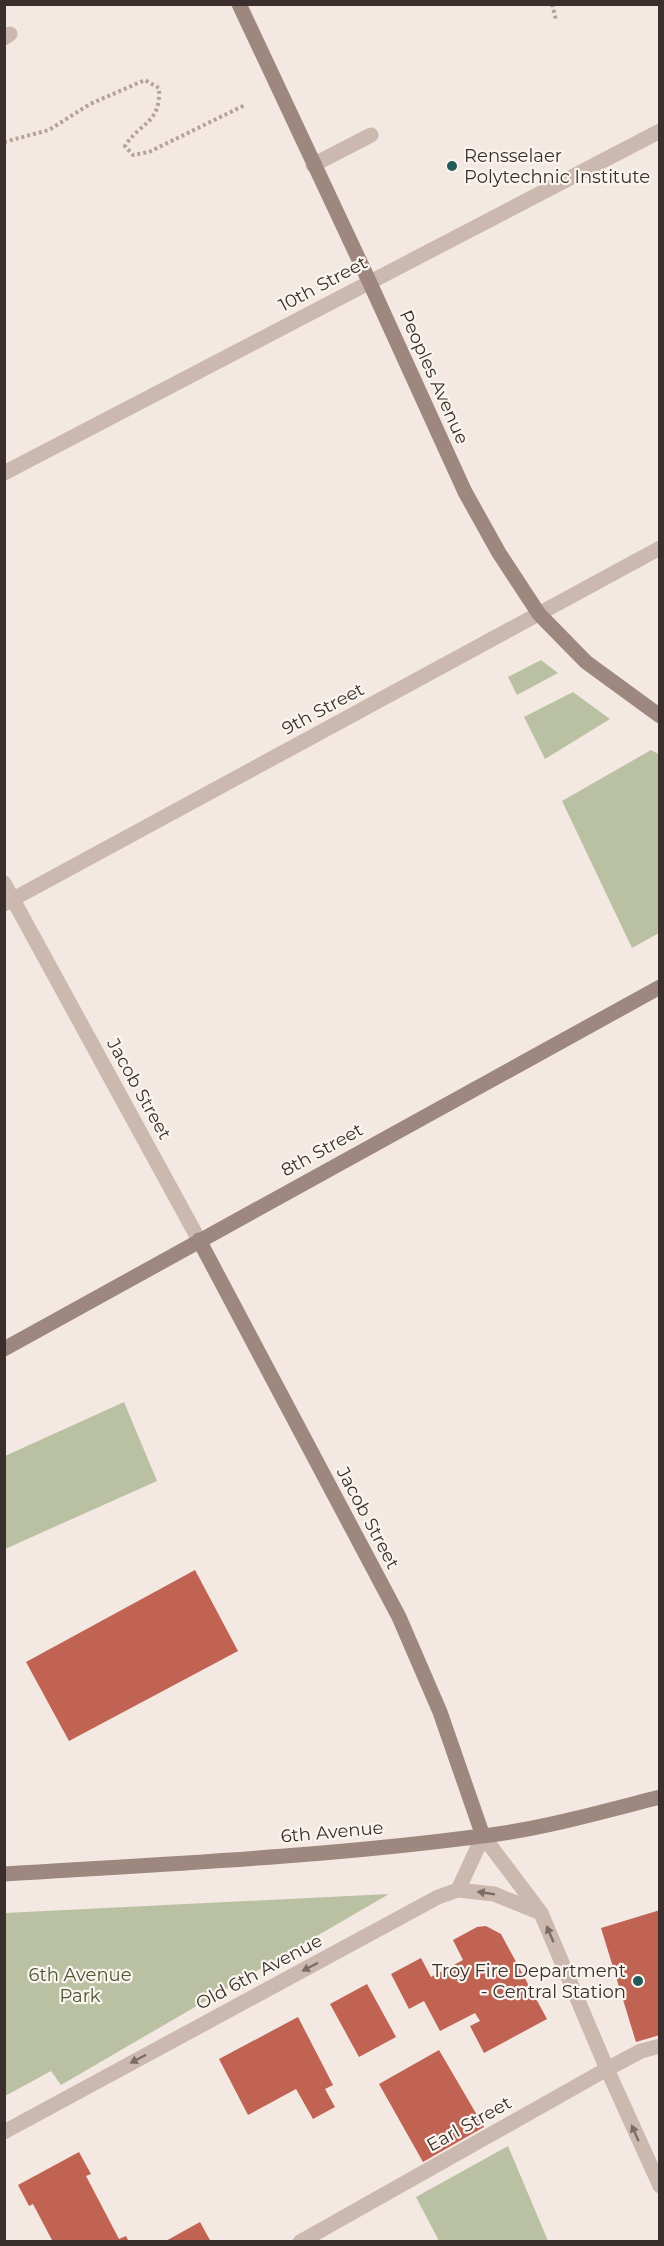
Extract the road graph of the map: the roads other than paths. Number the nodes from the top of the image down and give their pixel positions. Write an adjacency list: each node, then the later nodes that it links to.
1 (239, 4): 4 (street, Peoples Avenue)
2 (660, 131): 5 (street, 10th Street)
3 (371, 135): 4 (street)
4 (314, 165): 5 (street, Peoples Avenue)
5 (369, 281): 6 (street, 10th Street); 8 (street, Peoples Avenue)
6 (4, 473)
7 (660, 548): 8 (street, 9th Street)
8 (539, 614): 9 (street, Peoples Avenue); 11 (street, 9th Street)
9 (660, 716)
10 (4, 883): 11 (street, Jacob Street)
11 (9, 902): 13 (street, Jacob Street)
12 (660, 987): 13 (street, 8th Street)
13 (199, 1240): 14 (street, 8th Street); 16 (street, Jacob Street)
14 (4, 1349)
15 (660, 1797): 16 (street, 6th Avenue)
16 (483, 1836): 17 (street, 6th Avenue); 18 (street); 19 (street, Jacob Street)
17 (4, 1874)
18 (458, 1890): 19 (street, Old 6th Avenue, one-way to 18); 22 (street, Old 6th Avenue, one-way to 22)
19 (541, 1912): 21 (street, Jacob Street, one-way to 19)
20 (660, 2046): 21 (street, Earl Street)
21 (607, 2069): 23 (street, Jacob Street, one-way to 21); 24 (street, Earl Street)
22 (4, 2132)
23 (660, 2186)
24 (300, 2241)

